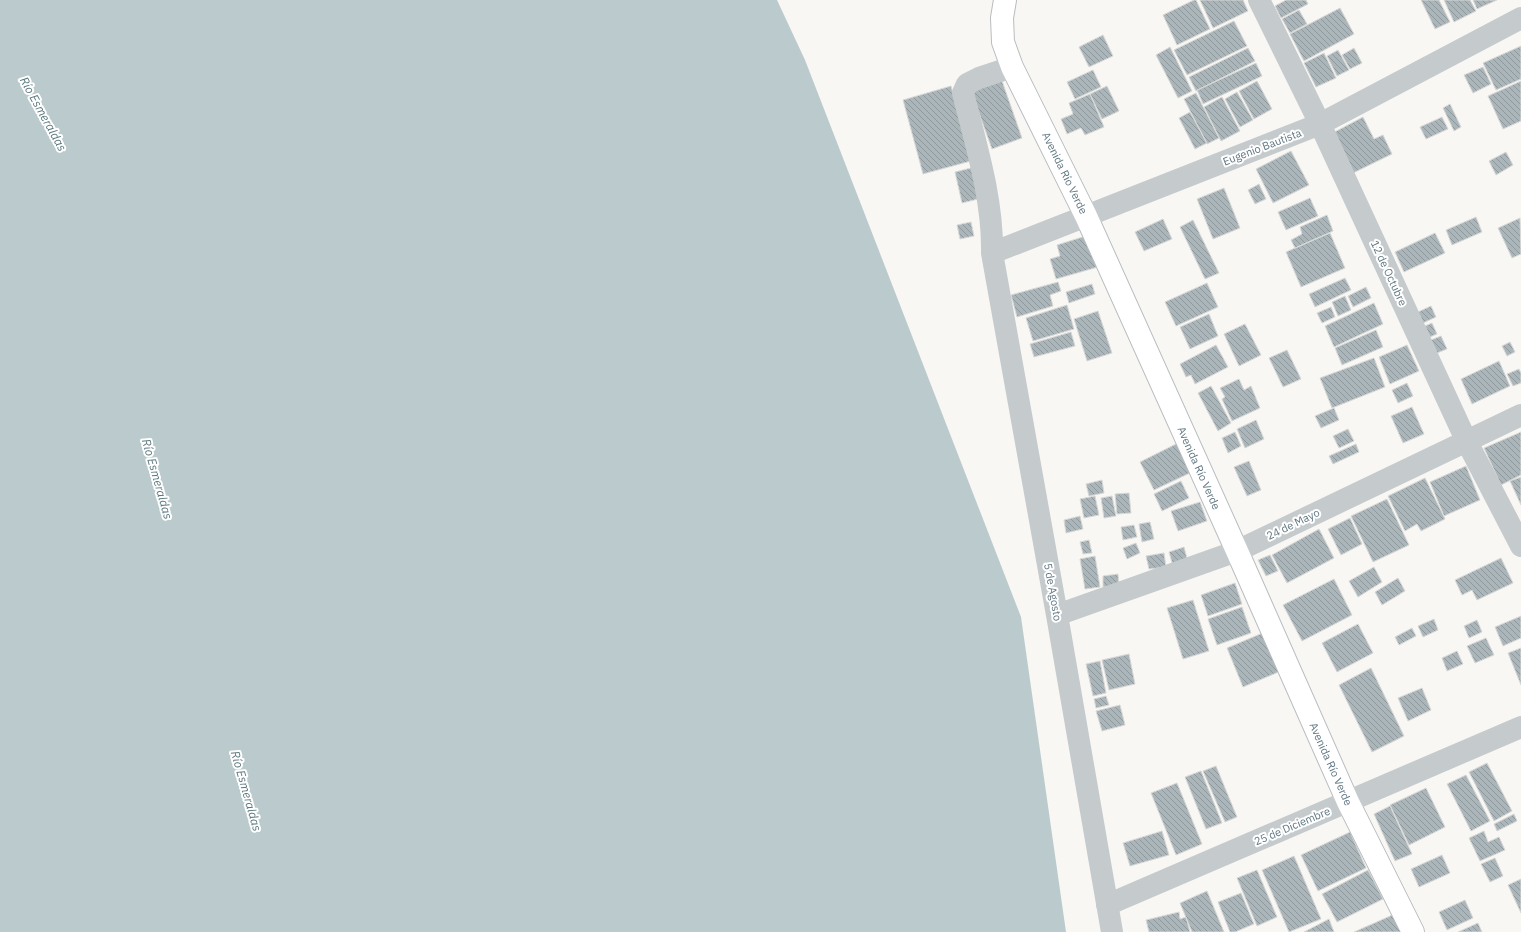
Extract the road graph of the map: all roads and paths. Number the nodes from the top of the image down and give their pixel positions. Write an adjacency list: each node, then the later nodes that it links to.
1 (1005, 0): 4 (main road, Avenida Río Verde)
2 (1259, 0): 5 (street, 12 de Octubre)
3 (1521, 18): 5 (street, Eugenio Bautista)
4 (1012, 67): 6 (main road, Avenida Río Verde); 7 (street, 5 de Agosto)
5 (1320, 124): 6 (street, Eugenio Bautista); 9 (street, 12 de Octubre)
6 (1086, 216): 7 (street, Eugenio Bautista); 11 (main road, Avenida Río Verde)
7 (992, 253): 12 (street, 5 de Agosto)
8 (1521, 414): 9 (street, 24 de Mayo)
9 (1466, 440): 10 (street, 12 de Octubre); 11 (street, 24 de Mayo)
10 (1521, 546)
11 (1237, 551): 12 (street, 24 de Mayo); 14 (main road, Avenida Río Verde)
12 (1057, 615): 15 (street, 5 de Agosto)
13 (1521, 727): 14 (street, 25 de Diciembre)
14 (1348, 802): 15 (street, 25 de Diciembre); 17 (main road, Avenida Río Verde)
15 (1107, 905): 16 (street, 5 de Agosto)
16 (1112, 932)
17 (1413, 932)

